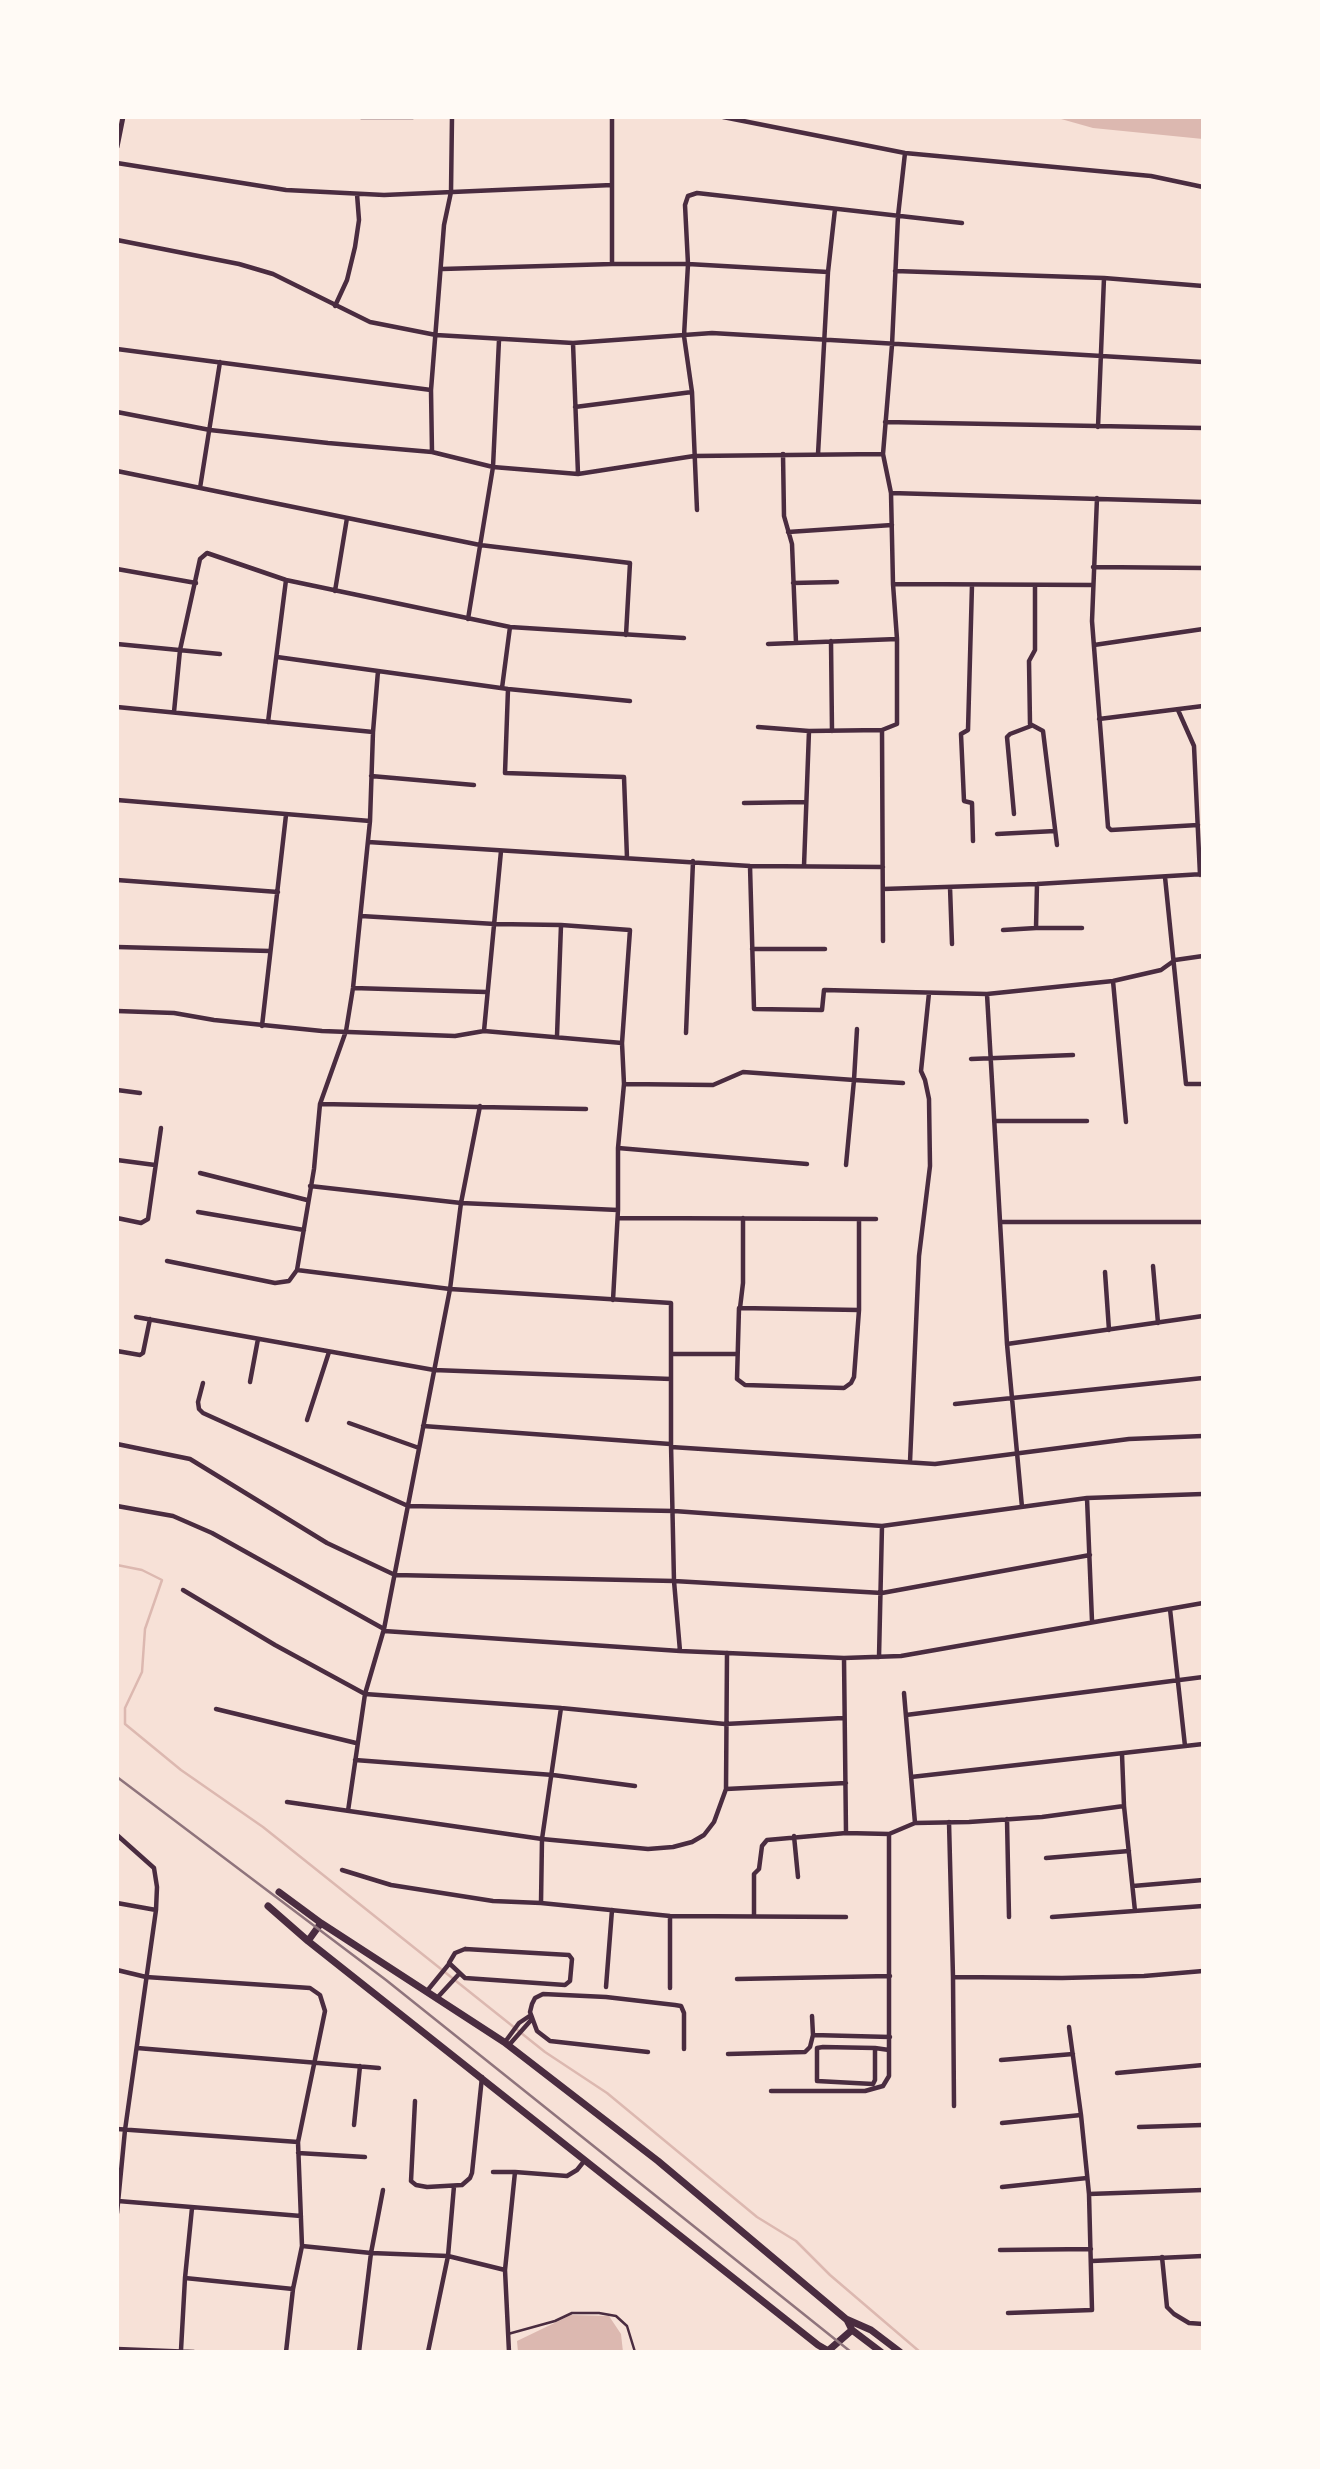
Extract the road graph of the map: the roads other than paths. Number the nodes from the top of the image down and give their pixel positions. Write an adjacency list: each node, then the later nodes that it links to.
1 (123, 117): 7 (street)
2 (361, 117): 3 (street)
3 (414, 117)
4 (452, 117): 12 (street)
5 (612, 117): 10 (street)
6 (723, 117): 8 (street)
7 (117, 146)
8 (905, 153): 11 (street); 15 (street)
9 (117, 163): 13 (street)
10 (612, 185): 12 (street); 18 (street)
11 (1203, 187)
12 (451, 192): 13 (street); 20 (street)
13 (357, 194): 25 (street)
14 (835, 209): 15 (street); 19 (street); 22 (street)
15 (898, 216): 16 (street); 21 (street)
16 (962, 223)
17 (117, 240): 25 (street)
18 (612, 264): 19 (street); 20 (street)
19 (688, 264): 22 (street); 27 (street)
20 (442, 270): 26 (street)
21 (895, 271): 23 (street); 31 (street)
22 (828, 272): 29 (street)
23 (1104, 278): 24 (street); 33 (street)
24 (1203, 286)
25 (335, 306): 26 (street)
26 (436, 335): 28 (street); 36 (street)
27 (684, 336): 29 (street); 30 (street); 37 (street)
28 (499, 340): 30 (street); 49 (street)
29 (824, 340): 31 (street); 46 (street)
30 (573, 344): 38 (street)
31 (892, 345): 33 (street); 40 (street)
32 (117, 349): 34 (street)
33 (1101, 357): 35 (street); 41 (street)
34 (220, 362): 36 (street); 43 (street)
35 (1203, 362)
36 (431, 390): 44 (street)
37 (692, 392): 38 (street); 48 (street)
38 (575, 407): 51 (street)
39 (117, 412): 43 (street)
40 (885, 422): 41 (street); 47 (street)
41 (1098, 427): 42 (street)
42 (1203, 428)
43 (210, 430): 44 (street); 52 (street)
44 (432, 452): 49 (street)
45 (783, 454): 46 (street); 48 (street); 59 (street)
46 (818, 454): 47 (street)
47 (883, 454): 53 (street)
48 (694, 456): 51 (street); 56 (street)
49 (494, 467): 51 (street); 60 (street)
50 (117, 471): 52 (street)
51 (578, 474)
52 (200, 488): 57 (street)
53 (891, 493): 54 (street); 58 (street)
54 (1097, 498): 55 (street); 61 (street)
55 (1203, 502)
56 (697, 510)
57 (347, 518): 60 (street); 72 (street)
58 (892, 525): 59 (street); 68 (street)
59 (788, 532): 67 (street)
60 (480, 545): 73 (street); 76 (street)
61 (1093, 567): 62 (street); 71 (street)
62 (1203, 568)
63 (117, 569): 66 (street)
64 (286, 580): 66 (street); 72 (street); 86 (street)
65 (837, 582): 67 (street)
66 (196, 583): 84 (street)
67 (793, 583): 80 (street)
68 (893, 584): 69 (street); 78 (street)
69 (972, 585): 70 (street); 113 (street)
70 (1035, 585): 71 (street); 96 (street)
71 (1093, 585): 83 (street)
72 (335, 591): 73 (street)
73 (468, 619): 74 (street)
74 (510, 626): 76 (street); 88 (street)
75 (1202, 631): 83 (street)
76 (626, 635): 77 (street)
77 (684, 638)
78 (897, 639): 79 (street); 98 (street)
79 (831, 642): 80 (street); 100 (street)
80 (796, 643): 82 (street)
81 (117, 644): 84 (street)
82 (768, 644)
83 (1094, 645): 94 (street)
84 (180, 650): 85 (street); 93 (street)
85 (220, 654)
86 (277, 657): 87 (street); 95 (street)
87 (378, 671): 88 (street); 101 (street)
88 (505, 689): 89 (street); 117 (street)
89 (630, 701)
90 (1203, 706): 92 (street)
91 (117, 707): 93 (street)
92 (1178, 710): 94 (street); 110 (street)
93 (174, 712): 95 (street)
94 (1099, 719): 110 (street)
95 (268, 722): 101 (street)
96 (1031, 726): 107 (street); 111 (street)
97 (758, 727): 99 (street)
98 (881, 730): 100 (street); 121 (street)
99 (809, 731): 100 (street); 105 (street)
100 (832, 731)
101 (373, 732): 102 (street)
102 (371, 776): 103 (street); 109 (street)
103 (474, 785)
104 (117, 800): 108 (street)
105 (806, 802): 106 (street); 120 (street)
106 (744, 803)
107 (1014, 814)
108 (286, 815): 109 (street); 128 (street)
109 (370, 821): 114 (street)
110 (1198, 825): 122 (street)
111 (1055, 831): 112 (street); 115 (street)
112 (997, 834)
113 (973, 841)
114 (368, 842): 116 (street); 129 (street)
115 (1058, 845)
116 (500, 851): 117 (street); 130 (street)
117 (627, 858): 118 (street)
118 (694, 861): 119 (street); 153 (street)
119 (750, 866): 120 (street); 138 (street)
120 (804, 866): 121 (street)
121 (883, 867): 127 (street)
122 (1201, 874): 123 (street)
123 (1165, 877): 125 (street); 142 (street)
124 (117, 880): 128 (street)
125 (1037, 884): 126 (street); 133 (street)
126 (950, 887): 127 (street); 136 (street)
127 (883, 889): 135 (street)
128 (278, 892): 140 (street)
129 (361, 916): 130 (street); 144 (street)
130 (495, 924): 131 (street); 145 (street)
131 (561, 925): 154 (street); 155 (street)
132 (1082, 928): 133 (street)
133 (1036, 929): 134 (street)
134 (1003, 930)
135 (883, 941)
136 (952, 944)
137 (117, 947): 140 (street)
138 (752, 948): 139 (street); 146 (street)
139 (825, 949)
140 (270, 951): 149 (street)
141 (1203, 956): 142 (street)
142 (1175, 960): 143 (street); 162 (street)
143 (1113, 981): 147 (street); 170 (street)
144 (353, 988): 145 (street); 151 (street)
145 (486, 992): 152 (street)
146 (929, 993): 147 (street); 225 (street)
147 (987, 994): 157 (street)
148 (117, 1011): 149 (street)
149 (262, 1026): 151 (street)
150 (857, 1029): 159 (street)
151 (346, 1031): 152 (street); 165 (street)
152 (484, 1031): 154 (street)
153 (686, 1033)
154 (557, 1036): 155 (street)
155 (622, 1043): 161 (street)
156 (1073, 1055): 157 (street)
157 (990, 1058): 158 (street); 168 (street)
158 (971, 1059)
159 (854, 1080): 160 (street); 161 (street); 176 (street)
160 (903, 1083)
161 (624, 1084): 172 (street)
162 (1203, 1084)
163 (117, 1090): 164 (street)
164 (140, 1093)
165 (320, 1104): 166 (street); 178 (street)
166 (480, 1106): 167 (street); 180 (street)
167 (586, 1108)
168 (995, 1121): 169 (street); 188 (street)
169 (1087, 1121)
170 (1126, 1122)
171 (161, 1128): 175 (street)
172 (618, 1148): 174 (street); 181 (street)
173 (117, 1160): 175 (street)
174 (807, 1164)
175 (155, 1165): 183 (street)
176 (846, 1165)
177 (200, 1174): 179 (street)
178 (310, 1186): 179 (street); 180 (street)
179 (307, 1200): 190 (street)
180 (461, 1203): 181 (street); 195 (street)
181 (618, 1210): 184 (street)
182 (198, 1212): 190 (street)
183 (117, 1218)
184 (617, 1218): 185 (street); 196 (street)
185 (743, 1218): 186 (street); 197 (street)
186 (859, 1219): 187 (street); 198 (street)
187 (876, 1219)
188 (1000, 1222): 189 (street); 205 (street)
189 (1203, 1223)
190 (304, 1230): 193 (street)
191 (167, 1261): 193 (street)
192 (1153, 1266): 202 (street)
193 (297, 1270): 195 (street)
194 (1105, 1272): 203 (street)
195 (450, 1289): 196 (street); 210 (street)
196 (612, 1300): 208 (street)
197 (740, 1308): 198 (street); 209 (street)
198 (859, 1310): 209 (street)
199 (1203, 1316): 202 (street)
200 (136, 1317): 201 (street)
201 (150, 1319): 204 (street); 206 (street)
202 (1158, 1323): 203 (street)
203 (1109, 1330): 205 (street)
204 (258, 1339): 207 (street); 213 (street)
205 (1007, 1344): 215 (street)
206 (117, 1351)
207 (329, 1352): 210 (street); 217 (street)
208 (671, 1354): 209 (street); 212 (street)
209 (736, 1354)
210 (435, 1370): 212 (street); 219 (street)
211 (1203, 1378): 215 (street)
212 (671, 1379): 222 (street)
213 (250, 1382)
214 (203, 1383): 229 (street)
215 (1011, 1398): 216 (street); 224 (street)
216 (955, 1404)
217 (307, 1420)
218 (349, 1423): 223 (street)
219 (423, 1426): 222 (street); 223 (street)
220 (1203, 1436): 224 (street)
221 (117, 1444): 234 (street)
222 (671, 1446): 225 (street); 231 (street)
223 (419, 1448): 229 (street)
224 (1018, 1454): 225 (street); 230 (street)
225 (910, 1462)
226 (1203, 1494): 227 (street)
227 (1087, 1498): 230 (street); 233 (street)
228 (117, 1506): 241 (street)
229 (408, 1506): 231 (street); 234 (street)
230 (1022, 1507): 232 (street)
231 (674, 1511): 232 (street); 235 (street)
232 (881, 1526): 237 (street)
233 (1090, 1555): 237 (street); 240 (street)
234 (395, 1575): 235 (street); 241 (street)
235 (674, 1581): 237 (street); 242 (street)
236 (183, 1590): 249 (street)
237 (881, 1593): 244 (street)
238 (1203, 1603): 239 (street)
239 (1170, 1609): 240 (street); 247 (street)
240 (1092, 1621): 244 (street)
241 (384, 1630): 242 (street); 249 (street)
242 (680, 1651): 243 (street)
243 (727, 1653): 245 (street); 254 (street)
244 (879, 1657): 245 (street)
245 (844, 1658): 253 (street)
246 (1203, 1677): 247 (street)
247 (1178, 1680): 252 (street); 257 (street)
248 (904, 1693): 252 (street)
249 (365, 1694): 250 (street); 255 (street)
250 (561, 1708): 254 (street); 260 (street)
251 (216, 1709): 255 (street)
252 (906, 1715): 261 (street)
253 (844, 1718): 254 (street); 262 (street)
254 (725, 1724): 264 (street)
255 (356, 1744): 259 (street)
256 (1203, 1744): 257 (street)
257 (1185, 1746): 258 (street)
258 (1122, 1754): 261 (street); 266 (street)
259 (355, 1760): 260 (street); 267 (street)
260 (553, 1775): 263 (street); 275 (street)
261 (911, 1777): 270 (street)
262 (846, 1783): 264 (street); 271 (street)
263 (635, 1786)
264 (726, 1789): 275 (street)
265 (287, 1802): 267 (street)
266 (1124, 1806): 268 (street); 276 (street)
267 (348, 1811): 275 (street)
268 (1007, 1819): 269 (street); 293 (street)
269 (949, 1822): 270 (street); 302 (street)
270 (915, 1823): 272 (street)
271 (846, 1833): 272 (street); 274 (street)
272 (889, 1834): 300 (street)
273 (117, 1835): 287 (street)
274 (794, 1836): 279 (street); 291 (street)
275 (542, 1839): 284 (street)
276 (1129, 1852): 277 (street); 281 (street)
277 (1046, 1858)
278 (342, 1870): 284 (street)
279 (798, 1877)
280 (1203, 1880): 281 (street)
281 (1133, 1886): 289 (street)
282 (279, 1892): 295 (main road)
283 (117, 1903): 287 (street)
284 (541, 1903): 288 (street)
285 (268, 1906): 296 (main road)
286 (1203, 1906): 289 (street)
287 (156, 1910): 301 (street)
288 (612, 1910): 290 (street); 305 (street)
289 (1135, 1911): 294 (street)
290 (670, 1916): 291 (street); 306 (street)
291 (754, 1916): 292 (street)
292 (846, 1917)
293 (1009, 1917)
294 (1052, 1917)
295 (321, 1923): 296 (main road); 307 (main road)
296 (308, 1941): 329 (main road)
297 (449, 1964): 303 (street); 303 (street); 307 (street)
298 (117, 1970): 301 (street)
299 (1203, 1970): 302 (street)
300 (890, 1976): 304 (street); 314 (street)
301 (146, 1977): 316 (street); 324 (street)
302 (953, 1977): 338 (street)
303 (455, 1978): 308 (street)
304 (737, 1979)
305 (607, 1987)
306 (670, 1988)
307 (426, 1992): 308 (main road)
308 (436, 1998): 315 (main road)
309 (812, 2015): 312 (street)
310 (532, 2017): 313 (street); 313 (street); 317 (street); 320 (street)
311 (1069, 2027): 322 (street)
312 (813, 2035): 314 (street); 321 (street)
313 (513, 2037): 315 (street)
314 (890, 2037): 319 (street)
315 (507, 2044): 374 (main road)
316 (137, 2048): 324 (street); 345 (street)
317 (684, 2049)
318 (875, 2049): 319 (street); 330 (street); 332 (street)
319 (889, 2050): 331 (street)
320 (648, 2052)
321 (728, 2054)
322 (1073, 2054): 323 (street); 339 (street)
323 (1001, 2060)
324 (313, 2062): 326 (street); 346 (street)
325 (1203, 2065): 328 (street)
326 (360, 2066): 327 (street); 341 (street)
327 (379, 2068)
328 (1117, 2073)
329 (482, 2077): 349 (main road); 353 (street)
330 (875, 2078): 331 (street); 333 (street)
331 (887, 2078): 336 (street)
332 (839, 2083): 333 (street); 335 (street)
333 (848, 2083): 336 (street)
334 (771, 2091): 335 (street)
335 (838, 2091): 336 (street)
336 (847, 2091)
337 (415, 2101): 353 (street)
338 (954, 2106)
339 (1081, 2115): 340 (street); 352 (street)
340 (1002, 2123)
341 (354, 2125)
342 (1203, 2125): 343 (street)
343 (1139, 2127)
344 (117, 2129): 345 (street)
345 (125, 2130): 346 (street); 358 (street)
346 (298, 2142): 347 (street)
347 (298, 2153): 348 (street); 361 (street)
348 (365, 2157)
349 (586, 2160): 351 (street); 380 (main road)
350 (493, 2172): 351 (street)
351 (514, 2172): 370 (street)
352 (1087, 2178): 354 (street); 357 (street)
353 (454, 2186): 366 (street)
354 (1002, 2187)
355 (383, 2190): 365 (street)
356 (1203, 2190): 357 (street)
357 (1089, 2194): 363 (street)
358 (118, 2202): 359 (street); 360 (street)
359 (192, 2207): 361 (street); 371 (street)
360 (117, 2213)
361 (301, 2216): 362 (street)
362 (302, 2246): 365 (street); 372 (street)
363 (1091, 2249): 364 (street); 369 (street)
364 (1000, 2250)
365 (371, 2253): 366 (street); 383 (street)
366 (448, 2256): 370 (street); 384 (street)
367 (1203, 2256): 368 (street)
368 (1162, 2257): 369 (street); 375 (street)
369 (1091, 2261): 373 (street)
370 (505, 2270): 377 (street)
371 (185, 2278): 372 (street); 379 (street)
372 (293, 2288): 382 (street)
373 (1008, 2313)
374 (846, 2319): 376 (main road); 388 (main road)
375 (1203, 2324)
376 (852, 2330): 380 (main road); 387 (main road)
377 (508, 2334): 385 (street); 386 (lane)
378 (117, 2349): 379 (street)
379 (181, 2350): 381 (street)
380 (825, 2350)
381 (194, 2352)
382 (286, 2352)
383 (359, 2352)
384 (428, 2352)
385 (509, 2352)
386 (635, 2352)
387 (881, 2352)
388 (900, 2352)

